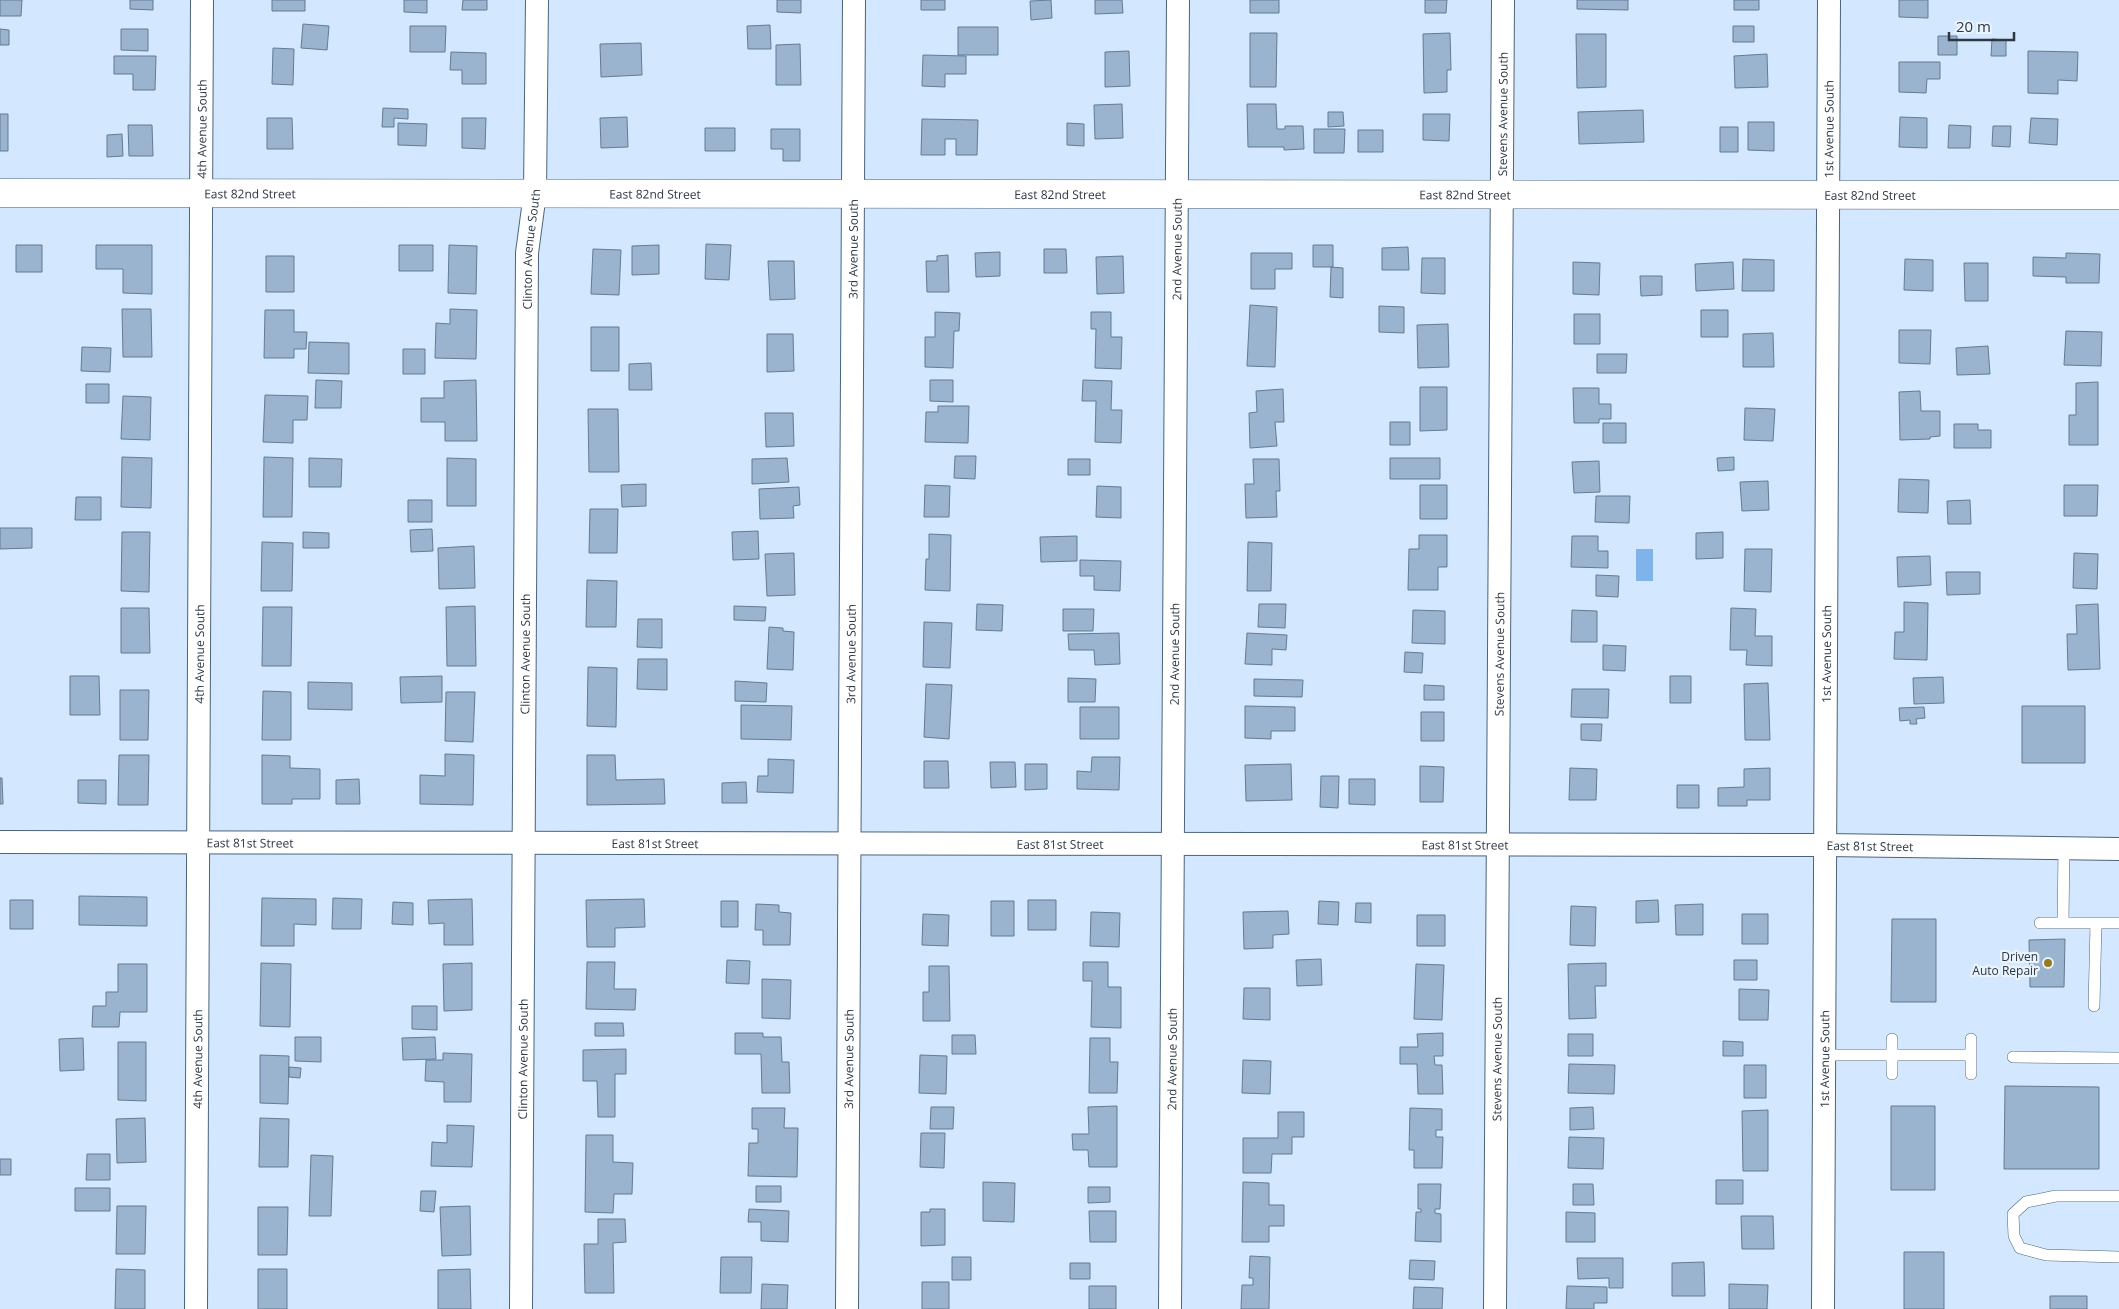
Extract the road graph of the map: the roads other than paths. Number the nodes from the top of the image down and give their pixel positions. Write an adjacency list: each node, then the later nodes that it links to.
1 (202, 0): 8 (street, 4th Avenue South)
2 (537, 0): 9 (street, Clinton Avenue South)
3 (854, 0): 10 (street, 3rd Avenue South)
4 (1178, 0): 11 (street, 2nd Avenue South)
5 (1503, 0): 12 (street, Stevens Avenue South)
6 (1829, 0): 13 (street, 1st Avenue South)
7 (0, 194): 8 (street, East 82nd Street)
8 (200, 194): 9 (street, East 82nd Street); 16 (street, 4th Avenue South)
9 (535, 194): 10 (street, East 82nd Street); 17 (street, Clinton Avenue South)
10 (853, 194): 11 (street, East 82nd Street); 18 (street, 3rd Avenue South)
11 (1176, 194): 12 (street, East 82nd Street); 19 (street, 2nd Avenue South)
12 (1501, 194): 13 (street, East 82nd Street); 20 (street, Stevens Avenue South)
13 (1828, 195): 14 (street, East 82nd Street); 21 (street, 1st Avenue South)
14 (2119, 195)
15 (0, 842): 16 (street, East 81st Street)
16 (198, 842): 17 (street, East 81st Street); 40 (street, 4th Avenue South)
17 (524, 843): 18 (street, East 81st Street); 41 (street, Clinton Avenue South)
18 (850, 843): 19 (street, East 81st Street); 42 (street, 3rd Avenue South)
19 (1172, 844): 20 (street, East 81st Street); 43 (street, 2nd Avenue South)
20 (1498, 845): 21 (street, East 81st Street); 44 (street, Stevens Avenue South)
21 (1825, 845): 22 (street, East 81st Street); 31 (street, 1st Avenue South)
22 (2064, 848): 23 (street, East 81st Street); 25 (lane)
23 (2119, 849)
24 (2040, 923): 25 (lane)
25 (2063, 923): 26 (lane)
26 (2096, 923): 27 (lane); 28 (lane)
27 (2119, 923)
28 (2094, 1006)
29 (1892, 1039): 32 (lane)
30 (1971, 1039): 33 (lane)
31 (1824, 1055): 32 (lane); 45 (street, 1st Avenue South)
32 (1892, 1055): 33 (lane); 36 (lane)
33 (1971, 1055): 37 (lane)
34 (2013, 1057): 35 (lane)
35 (2119, 1058)
36 (1892, 1074)
37 (1971, 1074)
38 (2119, 1196): 39 (lane)
39 (2119, 1257)
40 (196, 1309)
41 (521, 1309)
42 (848, 1309)
43 (1170, 1309)
44 (1495, 1309)
45 (1823, 1309)

